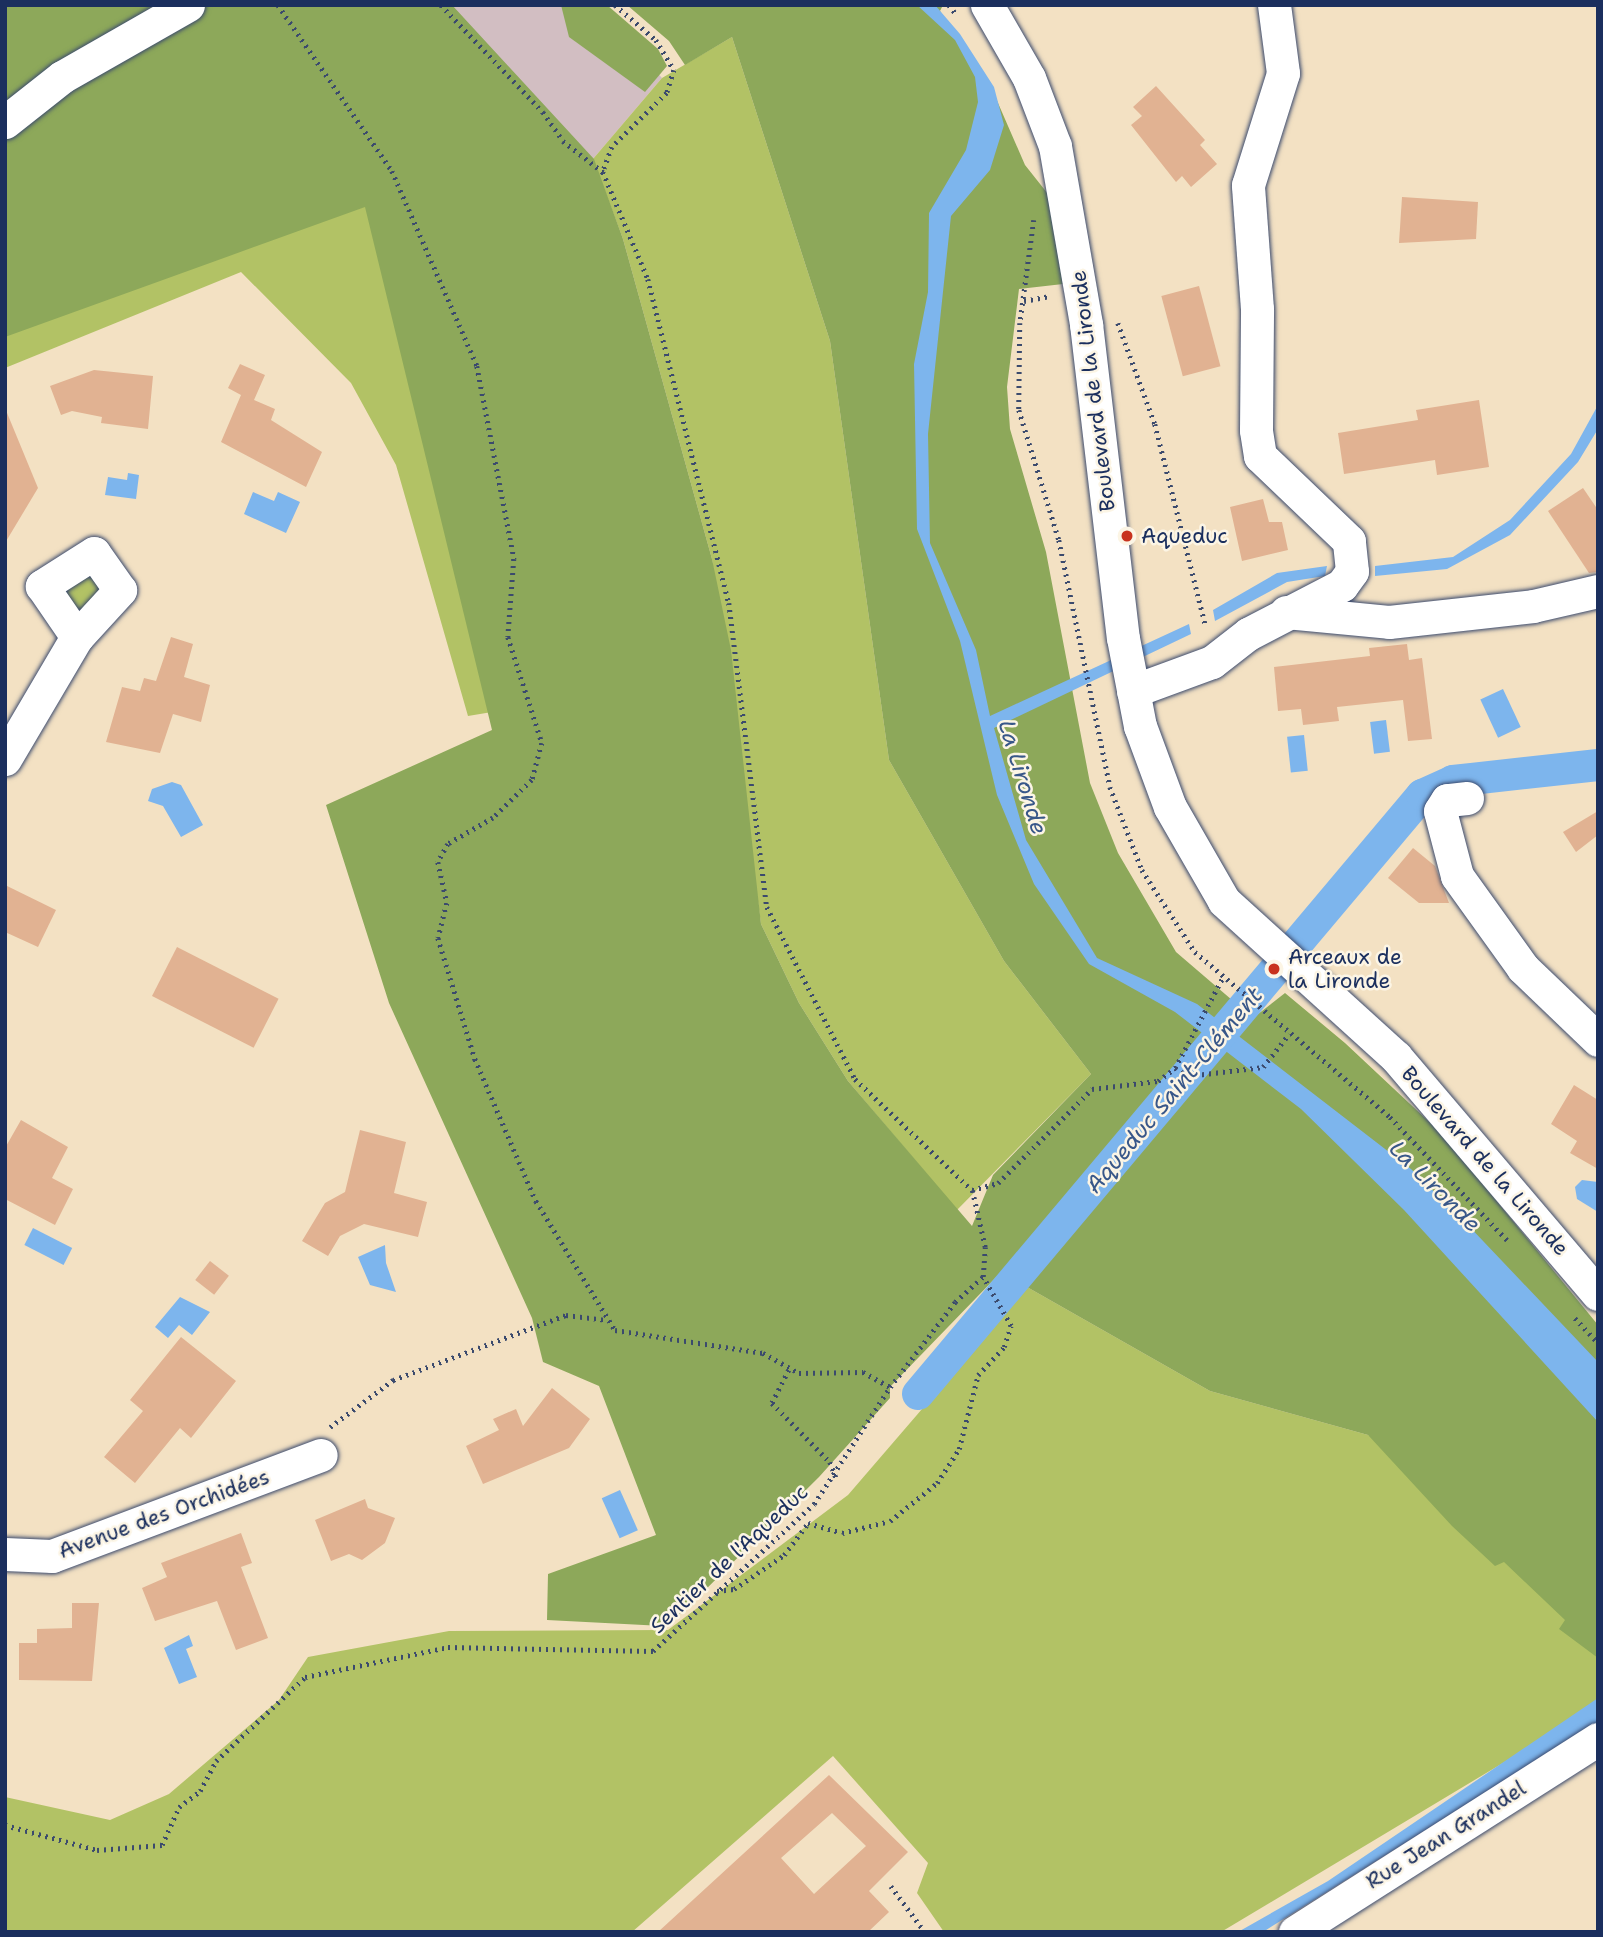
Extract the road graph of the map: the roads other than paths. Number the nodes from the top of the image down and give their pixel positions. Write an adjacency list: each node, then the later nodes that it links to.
1 (188, 5): 4 (street)
2 (987, 5): 8 (street, Boulevard de la Lironde)
3 (1274, 5): 6 (street)
4 (5, 122)
5 (1598, 592): 6 (street)
6 (1286, 612): 8 (street)
7 (77, 638): 9 (street)
8 (1133, 691): 12 (street, Boulevard de la Lironde)
9 (5, 759)
10 (1467, 798): 11 (street)
11 (1598, 1040)
12 (1598, 1294)
13 (321, 1455): 14 (street, Avenue des Orchidées)
14 (5, 1554)
15 (1598, 1739): 16 (street, Rue Jean Grandel)
16 (1295, 1932)

